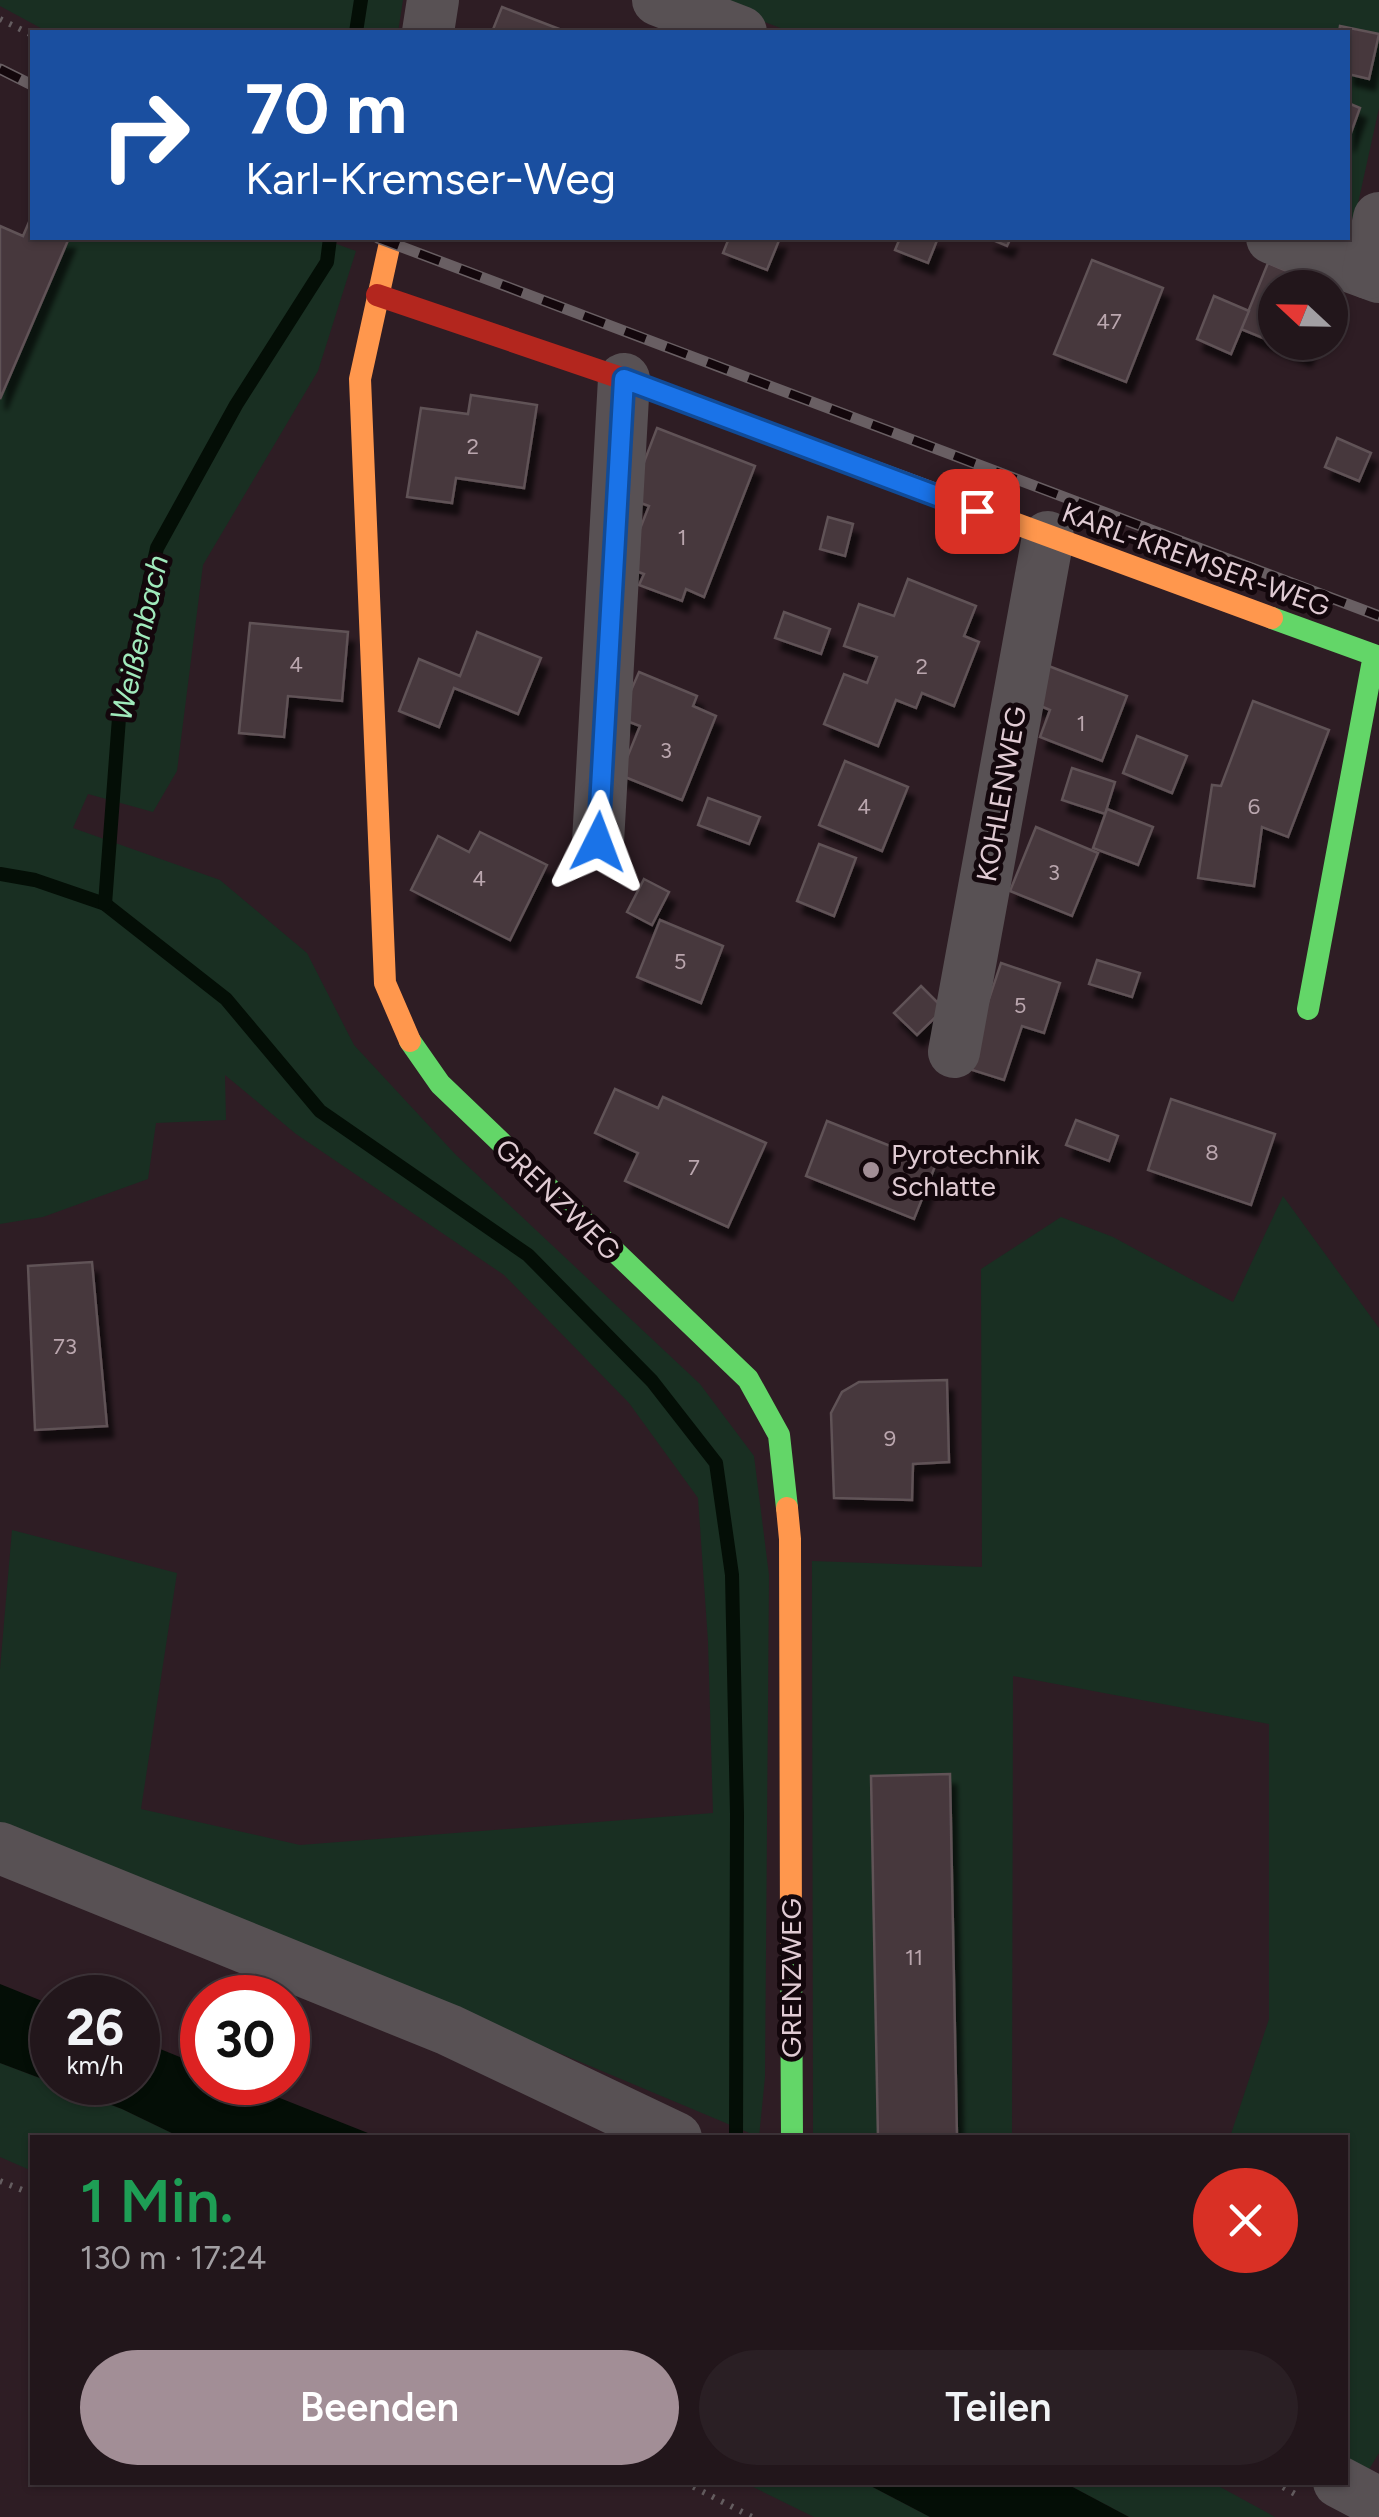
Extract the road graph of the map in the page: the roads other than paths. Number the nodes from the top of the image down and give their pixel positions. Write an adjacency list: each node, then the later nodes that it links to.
1 (433, 0): 3 (street)
2 (658, 0): 4 (street)
3 (428, 30)
4 (736, 30)
5 (1379, 218): 8 (street)
6 (390, 240): 9 (street, GRENZWEG)
7 (1278, 240): 8 (street)
8 (1374, 275)
9 (377, 295): 10 (street, KARL-KREMSER-WEG); 17 (street, GRENZWEG)
10 (624, 379): 11 (street, KARL-KREMSER-WEG); 12 (street)
11 (1048, 537): 13 (street, KARL-KREMSER-WEG); 14 (street, KOHLENWEG)
12 (598, 842)
13 (1308, 1008)
14 (954, 1052)
15 (0, 1848): 16 (street)
16 (670, 2135)
17 (792, 2135)
18 (1346, 2485): 19 (street)
19 (1379, 2503)

